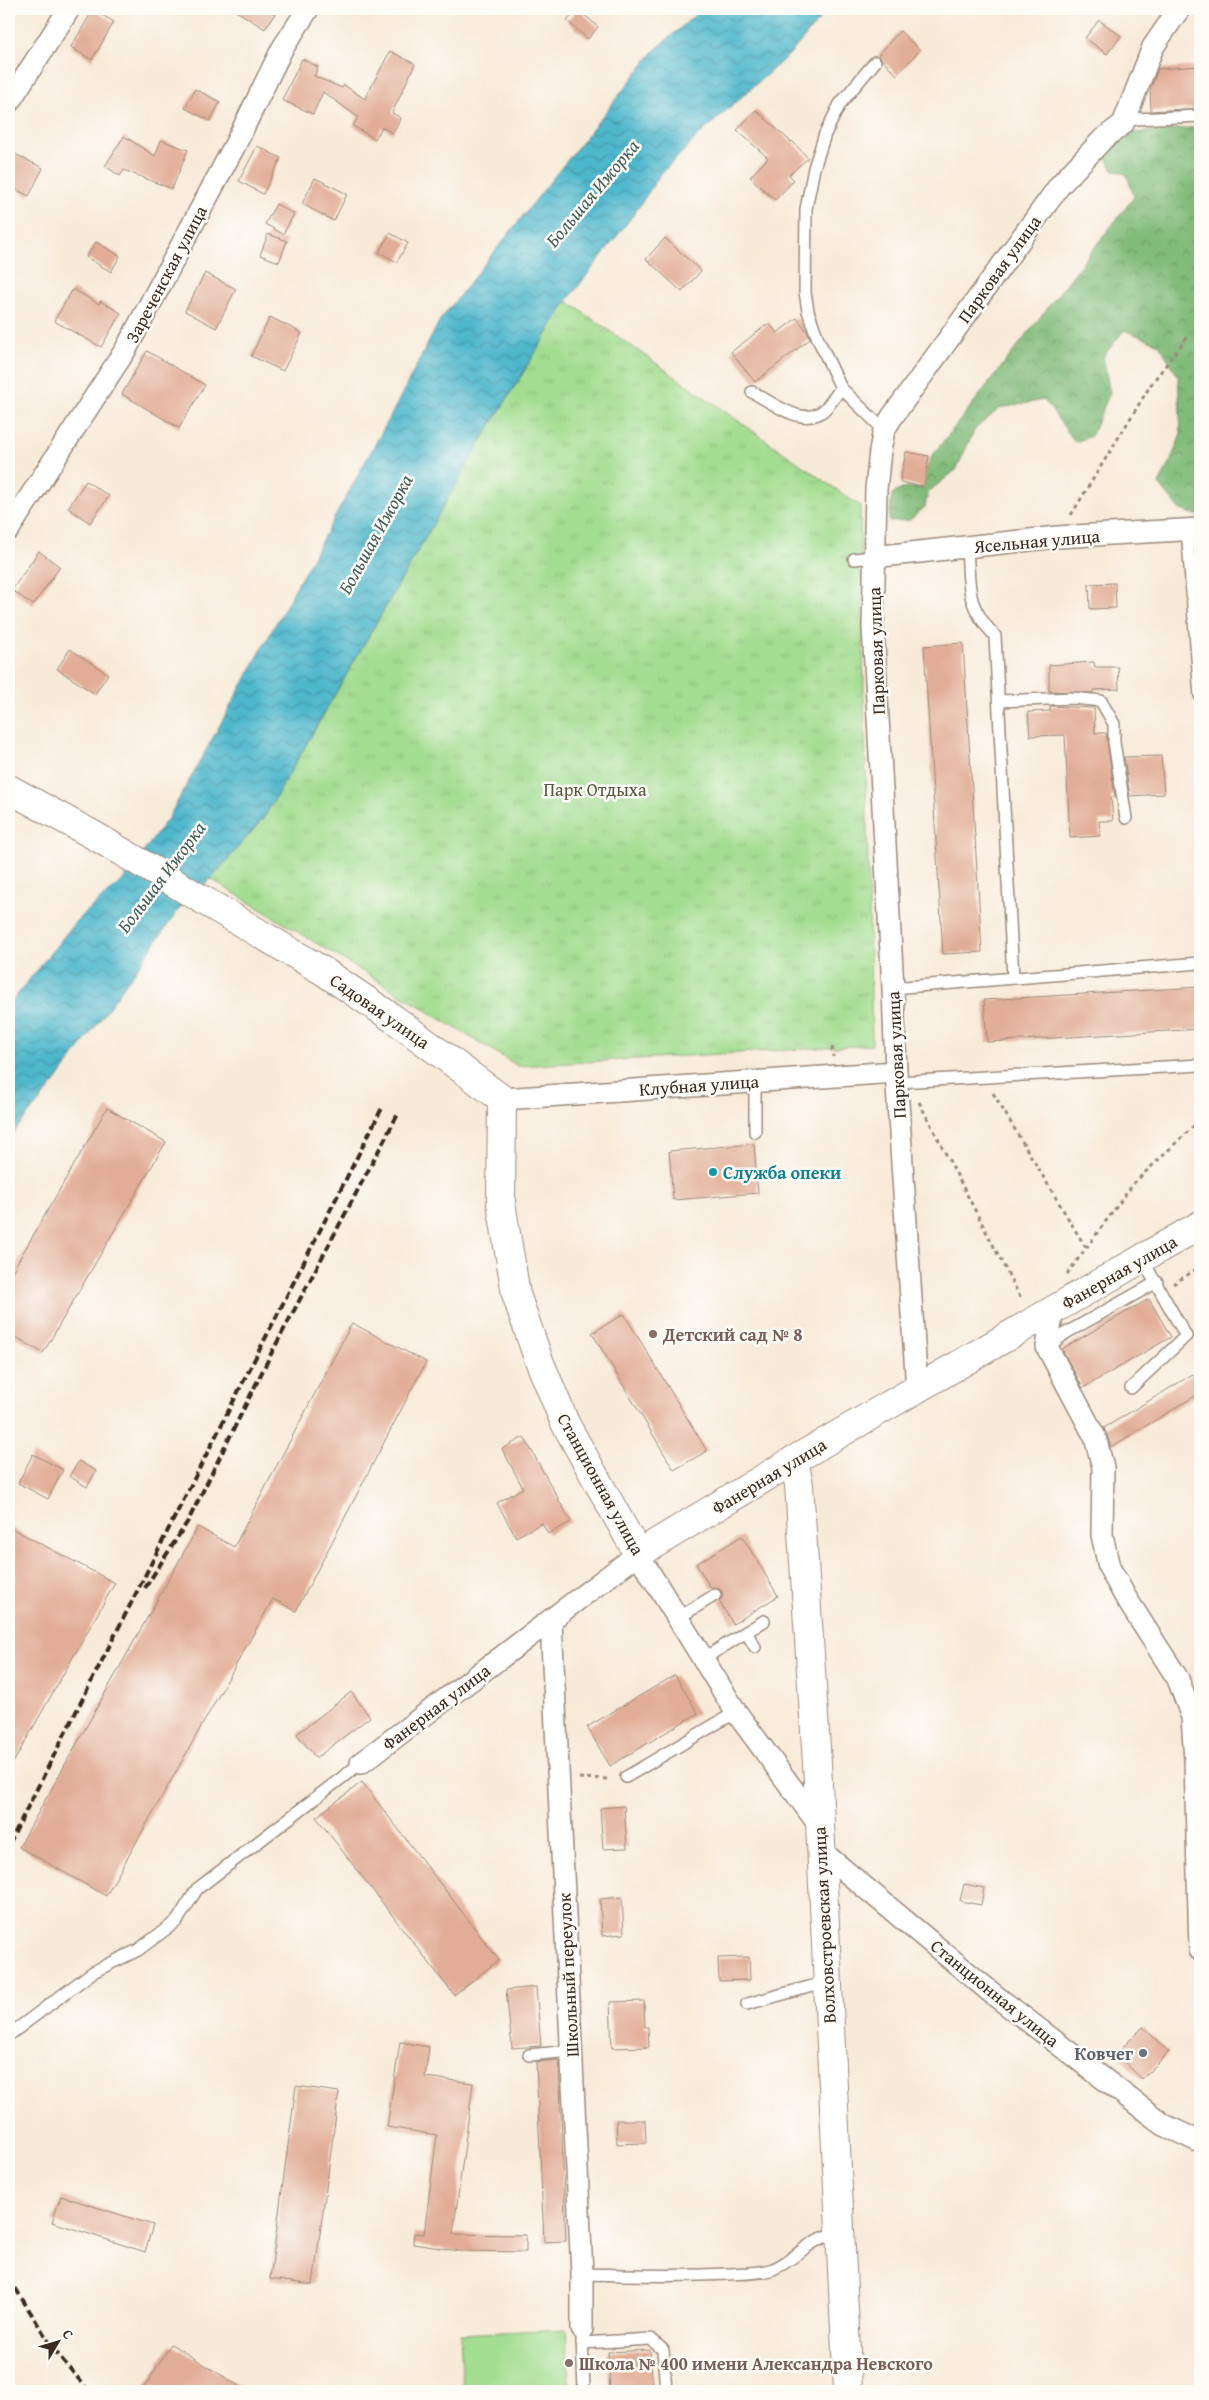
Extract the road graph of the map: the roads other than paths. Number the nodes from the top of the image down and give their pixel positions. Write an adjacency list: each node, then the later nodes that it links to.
1 (69, 9): 5 (street)
2 (308, 9): 12 (street, Зареченская улица)
3 (1179, 9): 7 (street)
4 (876, 62): 8 (lane)
5 (9, 102)
6 (1200, 116): 7 (lane)
7 (1123, 124): 10 (street, Парковая улица)
8 (841, 388): 9 (lane); 10 (lane)
9 (752, 392)
10 (884, 430): 14 (street, Парковая улица)
11 (1194, 529): 13 (street, Ясельная улица); 15 (lane)
12 (9, 530)
13 (967, 547): 14 (street, Ясельная улица); 16 (lane)
14 (864, 558): 21 (street, Парковая улица)
15 (1200, 696)
16 (999, 701): 18 (lane); 20 (lane)
17 (9, 789): 25 (street, Садовая улица)
18 (1126, 818)
19 (1200, 963): 20 (lane)
20 (1013, 978): 21 (lane)
21 (893, 988): 23 (street, Парковая улица)
22 (1200, 1065): 23 (lane)
23 (900, 1078): 24 (street, Клубная улица); 32 (street, Парковая улица)
24 (755, 1082): 25 (street, Клубная улица); 26 (lane)
25 (502, 1099): 34 (street, Станционная улица)
26 (755, 1132)
27 (1200, 1225): 28 (street, Фанерная улица)
28 (1142, 1259): 29 (lane); 30 (street, Фанерная улица)
29 (1159, 1286): 30 (lane); 31 (lane)
30 (1053, 1320): 32 (street, Фанерная улица); 46 (street)
31 (1131, 1388)
32 (917, 1389): 33 (street, Фанерная улица)
33 (794, 1460): 34 (street, Фанерная улица); 45 (street, Волховстроевская улица)
34 (638, 1554): 36 (street, Станционная улица); 37 (street, Фанерная улица)
35 (715, 1595): 36 (lane)
36 (678, 1618): 41 (street, Станционная улица)
37 (551, 1621): 43 (street, Фанерная улица); 50 (street, Школьный переулок)
38 (764, 1621): 39 (lane)
39 (746, 1632): 40 (lane); 41 (lane)
40 (755, 1647)
41 (703, 1658): 42 (street, Станционная улица)
42 (736, 1712): 44 (lane); 45 (street, Станционная улица)
43 (361, 1763): 49 (lane)
44 (626, 1777)
45 (820, 1838): 47 (street, Волховстроевская улица); 52 (street, Станционная улица)
46 (1200, 1950)
47 (827, 1982): 48 (lane); 53 (street, Волховстроевская улица)
48 (747, 2004)
49 (9, 2035)
50 (572, 2051): 51 (lane); 54 (street, Школьный переулок)
51 (529, 2055)
52 (1200, 2142)
53 (840, 2234): 54 (lane); 58 (street, Волховстроевская улица)
54 (582, 2274): 55 (street, Школьный переулок)
55 (582, 2336): 56 (lane); 57 (lane)
56 (584, 2391)
57 (666, 2391)
58 (848, 2391)

